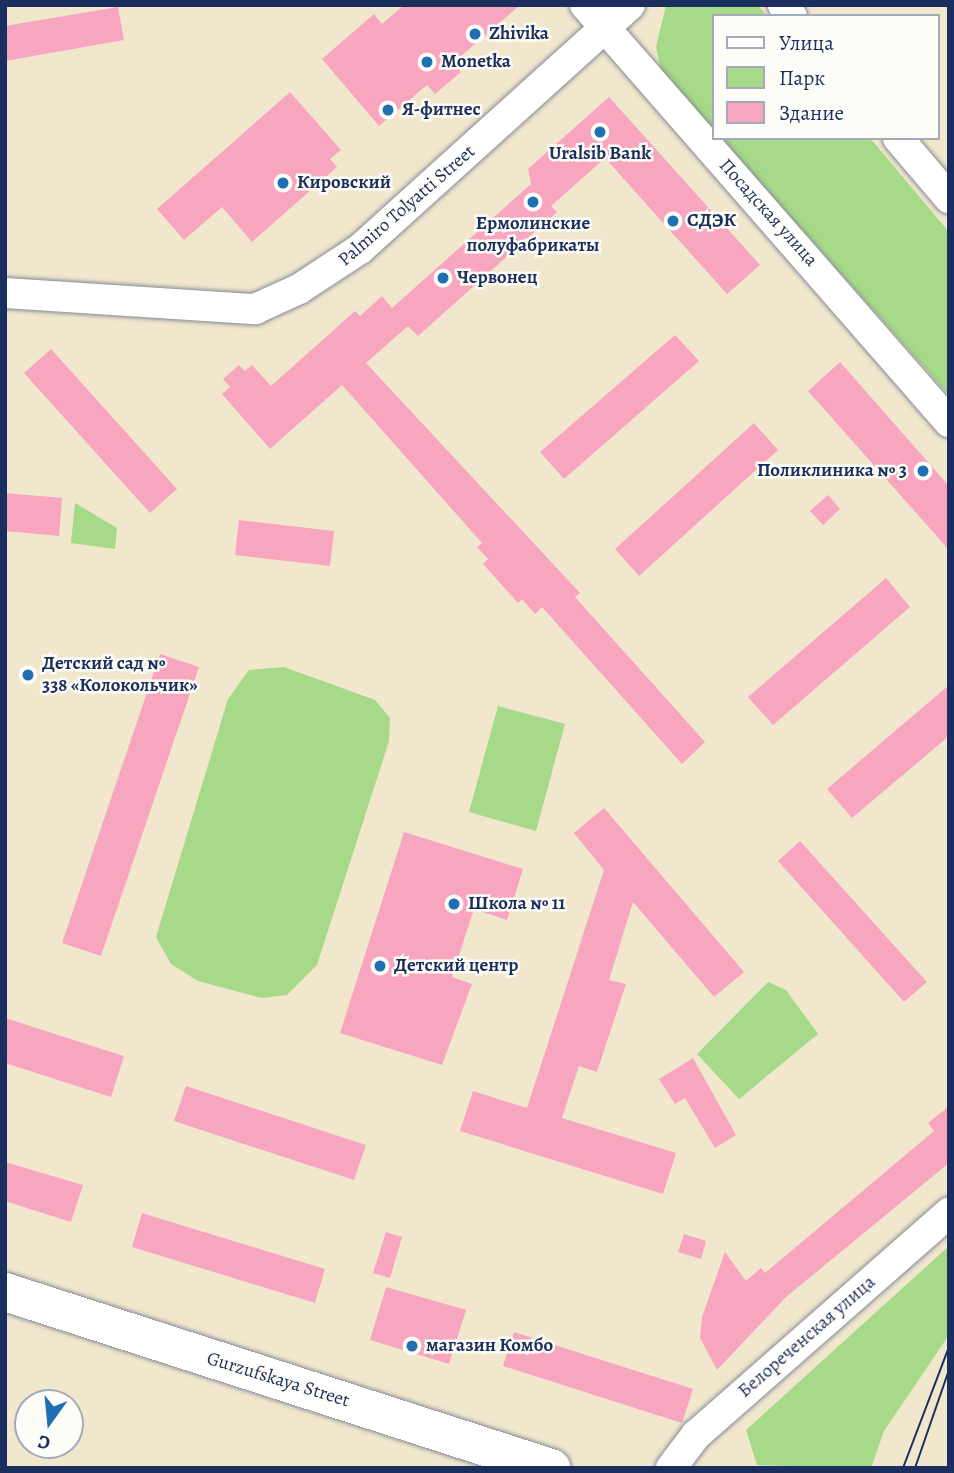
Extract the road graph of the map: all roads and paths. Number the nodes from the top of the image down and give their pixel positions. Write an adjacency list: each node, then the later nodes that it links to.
1 (585, 5): 3 (street, Посадская улица)
2 (630, 5): 3 (street, Palmiro Tolyatti Street)
3 (605, 28): 6 (street, Palmiro Tolyatti Street); 7 (street, Посадская улица)
4 (900, 140): 5 (street)
5 (949, 198)
6 (5, 293)
7 (949, 422)
8 (949, 1213): 11 (street, Белореченская улица)
9 (5, 1293): 10 (main road, Gurzufskaya Street)
10 (551, 1468)
11 (671, 1468)

